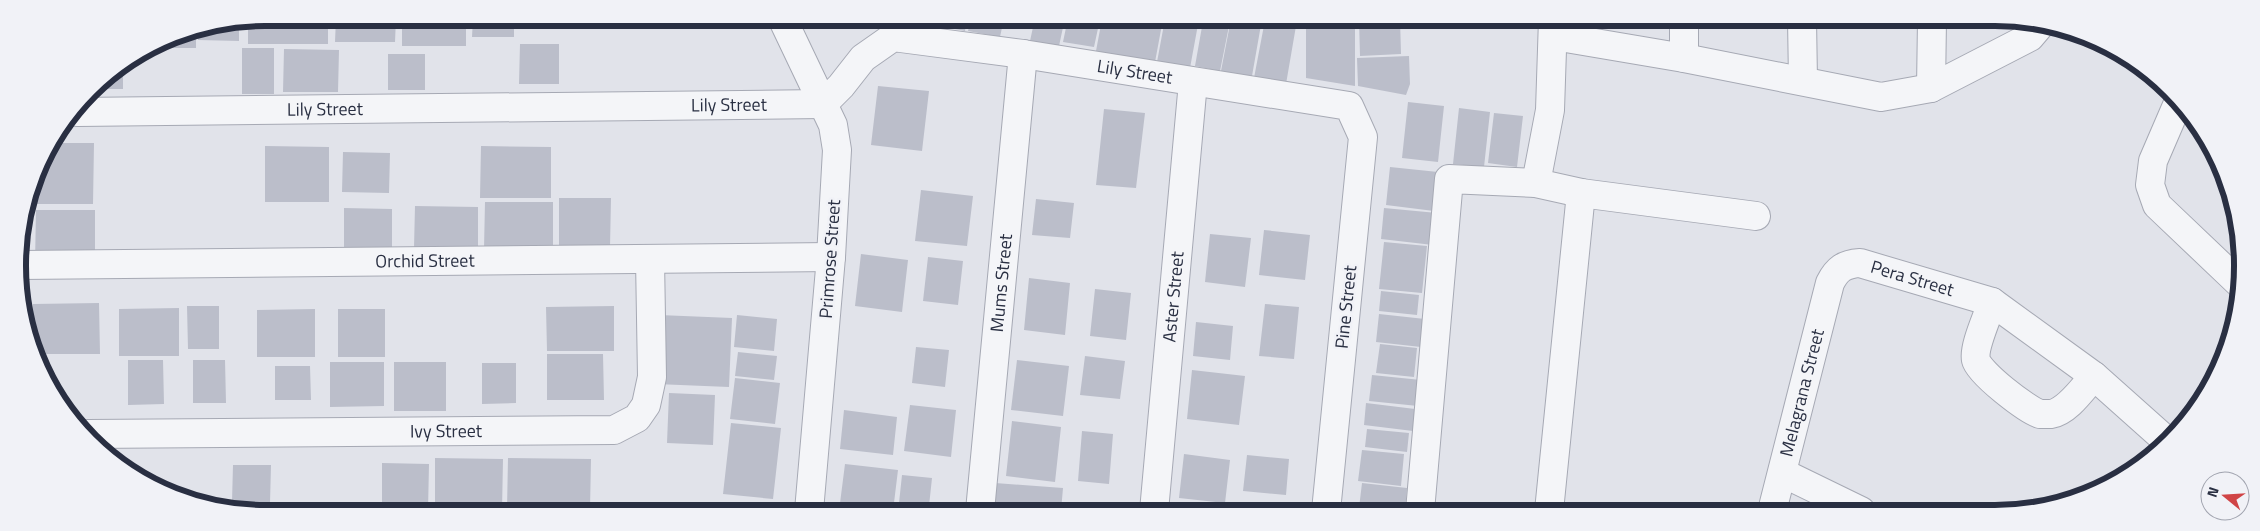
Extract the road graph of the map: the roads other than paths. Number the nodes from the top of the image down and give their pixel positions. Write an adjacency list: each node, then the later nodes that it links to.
1 (786, 26): 12 (street, Primrose Street)
2 (1684, 26): 8 (street)
3 (1802, 26): 9 (street)
4 (1932, 26): 11 (street)
5 (1553, 28): 8 (street); 16 (street)
6 (2036, 30): 11 (street)
7 (1022, 54): 10 (street, Lily Street); 12 (street, Lily Street); 30 (street, Mums Street)
8 (1684, 58): 9 (street)
9 (1803, 81): 11 (street)
10 (1193, 82): 13 (street, Lily Street); 31 (street, Aster Street)
11 (1931, 88)
12 (823, 104): 15 (street, Lily Street); 19 (street, Primrose Street)
13 (1349, 106): 32 (street, Pine Street)
14 (2175, 110): 23 (street)
15 (83, 112)
16 (1536, 183): 17 (street); 33 (street)
17 (1581, 193): 18 (street); 34 (street)
18 (1756, 216)
19 (831, 257): 20 (street, Orchid Street); 29 (street, Primrose Street)
20 (650, 259): 21 (street, Orchid Street); 26 (street, Ivy Street)
21 (26, 265)
22 (1834, 274): 24 (street, Pera Street); 28 (street, Melagrana Street)
23 (2233, 277)
24 (1992, 302): 25 (street, Pera Street); 25 (street)
25 (2094, 376): 27 (street, Pera Street)
26 (95, 434)
27 (2162, 437)
28 (1783, 472): 35 (street, Melagrana Street); 36 (street)
29 (810, 505)
30 (981, 505)
31 (1155, 505)
32 (1327, 505)
33 (1421, 505)
34 (1550, 505)
35 (1774, 505)
36 (1849, 505)

